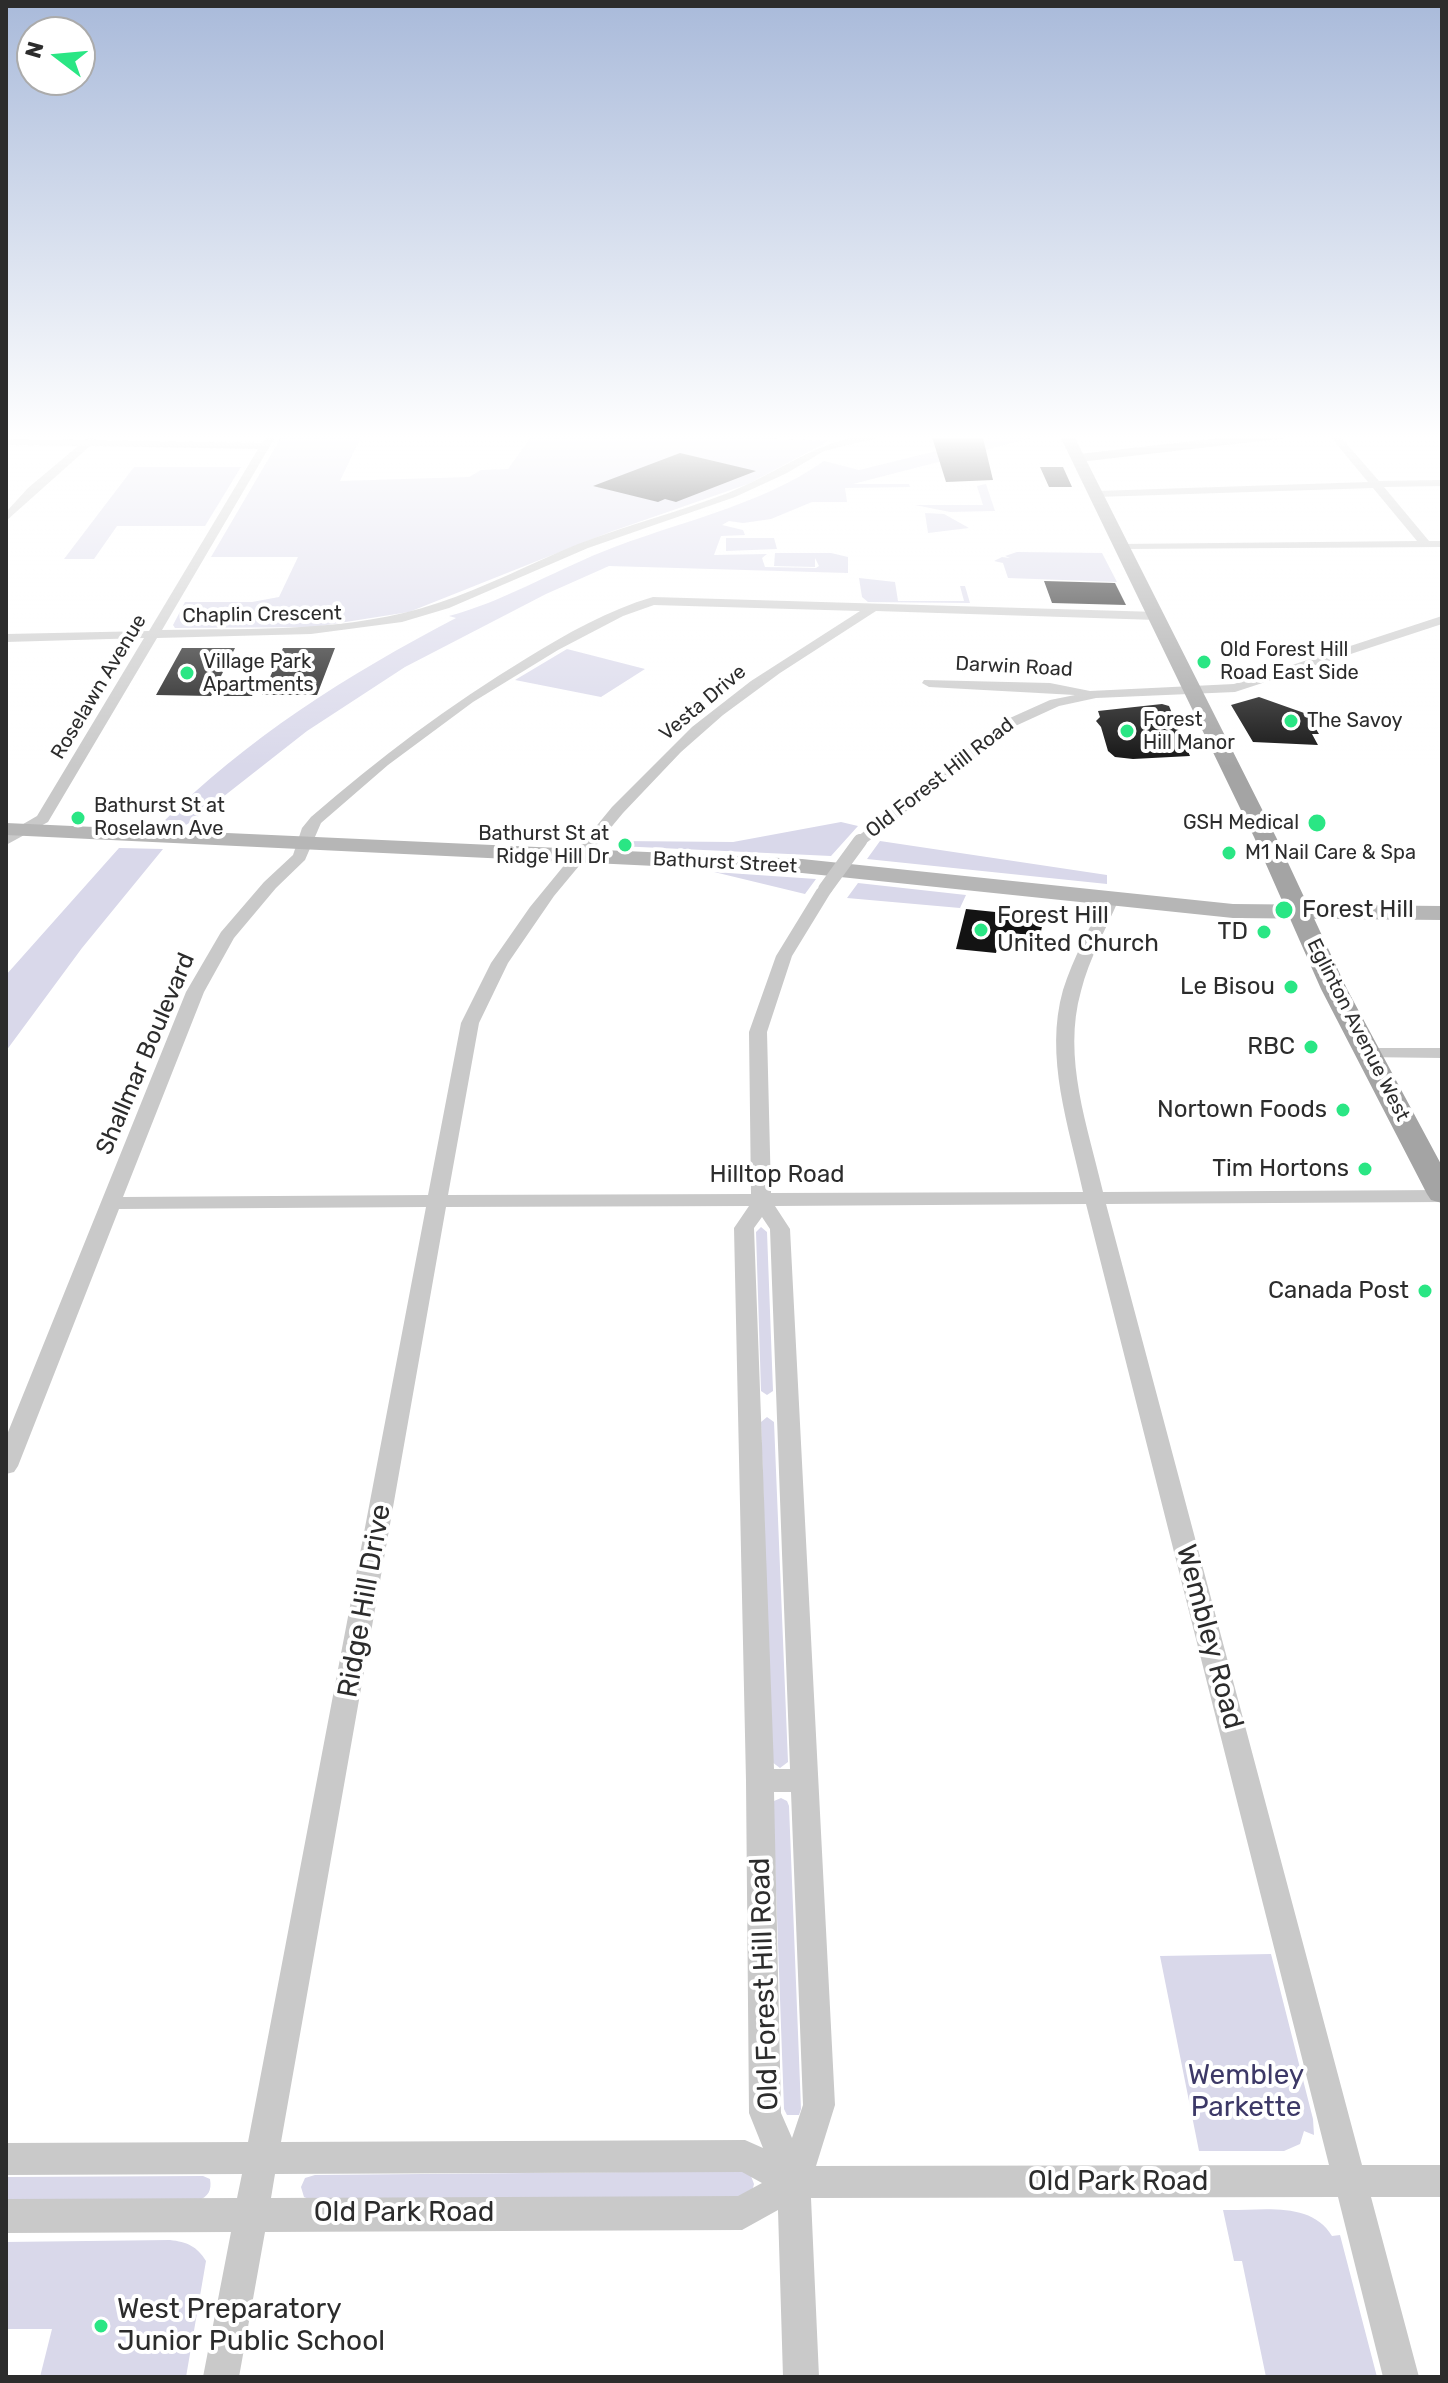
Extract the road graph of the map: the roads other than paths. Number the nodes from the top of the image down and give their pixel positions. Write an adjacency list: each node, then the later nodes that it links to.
1 (207, 545): 10 (street, Roselawn Avenue)
2 (597, 545): 6 (street, Chaplin Crescent)
3 (599, 545): 6 (street, Chaplin Crescent)
4 (1243, 545): 5 (street)
5 (1122, 546): 8 (main road, Eglinton Avenue West)
6 (590, 548): 10 (street, Chaplin Crescent)
7 (875, 607): 8 (street, Shallmar Boulevard); 17 (street, Shallmar Boulevard); 18 (street, Vesta Drive)
8 (1157, 616): 13 (main road, Eglinton Avenue West)
9 (1442, 620): 13 (street, Old Forest Hill Road)
10 (154, 635): 11 (street, Chaplin Crescent); 15 (street, Roselawn Avenue)
11 (6, 638)
12 (929, 683): 14 (street, Darwin Road)
13 (1192, 690): 14 (street, Old Forest Hill Road); 20 (main road, Eglinton Avenue West)
14 (1096, 694): 26 (street, Old Forest Hill Road, bridge)
15 (16, 830): 16 (street, Roselawn Avenue); 17 (main road, Bathurst Street)
16 (6, 840)
17 (305, 843): 18 (main road, Bathurst Street); 28 (street, Shallmar Boulevard)
18 (578, 855): 19 (main road, Bathurst Street); 27 (street, Ridge Hill Drive)
19 (1111, 899): 20 (main road, Bathurst Street); 25 (street, Wembley Road)
20 (1299, 913): 21 (main road, Bathurst Street); 22 (main road, Eglinton Avenue West)
21 (1442, 913)
22 (1368, 1053): 23 (street); 24 (main road, Eglinton Avenue West)
23 (1442, 1053)
24 (1442, 1195): 25 (street, Hilltop Road)
25 (1095, 1200): 26 (street, Hilltop Road); 38 (street, Wembley Road)
26 (762, 1201): 27 (street, Hilltop Road); 29 (street, Old Forest Hill Road); 30 (street, Old Forest Hill Road)
27 (438, 1202): 28 (street, Hilltop Road); 34 (street, Ridge Hill Drive)
28 (112, 1203): 31 (street, Shallmar Boulevard)
29 (750, 1406): 30 (street); 33 (street, Old Forest Hill Road)
30 (786, 1406): 32 (street, Old Forest Hill Road)
31 (6, 1466)
32 (805, 1780): 33 (street); 37 (street, Old Forest Hill Road)
33 (760, 1781): 37 (street, Old Forest Hill Road)
34 (261, 2158): 35 (street, Old Park Road); 37 (street, Old Park Road); 39 (street, Ridge Hill Drive)
35 (6, 2159)
36 (1442, 2181): 38 (street, Old Park Road)
37 (794, 2182): 38 (street, Old Park Road); 39 (street, Old Park Road); 42 (street, Old Forest Hill Road)
38 (1350, 2183): 43 (street, Wembley Road)
39 (251, 2214): 40 (street, Old Park Road); 41 (street, Ridge Hill Drive)
40 (6, 2216)
41 (221, 2377)
42 (801, 2377)
43 (1401, 2377)

